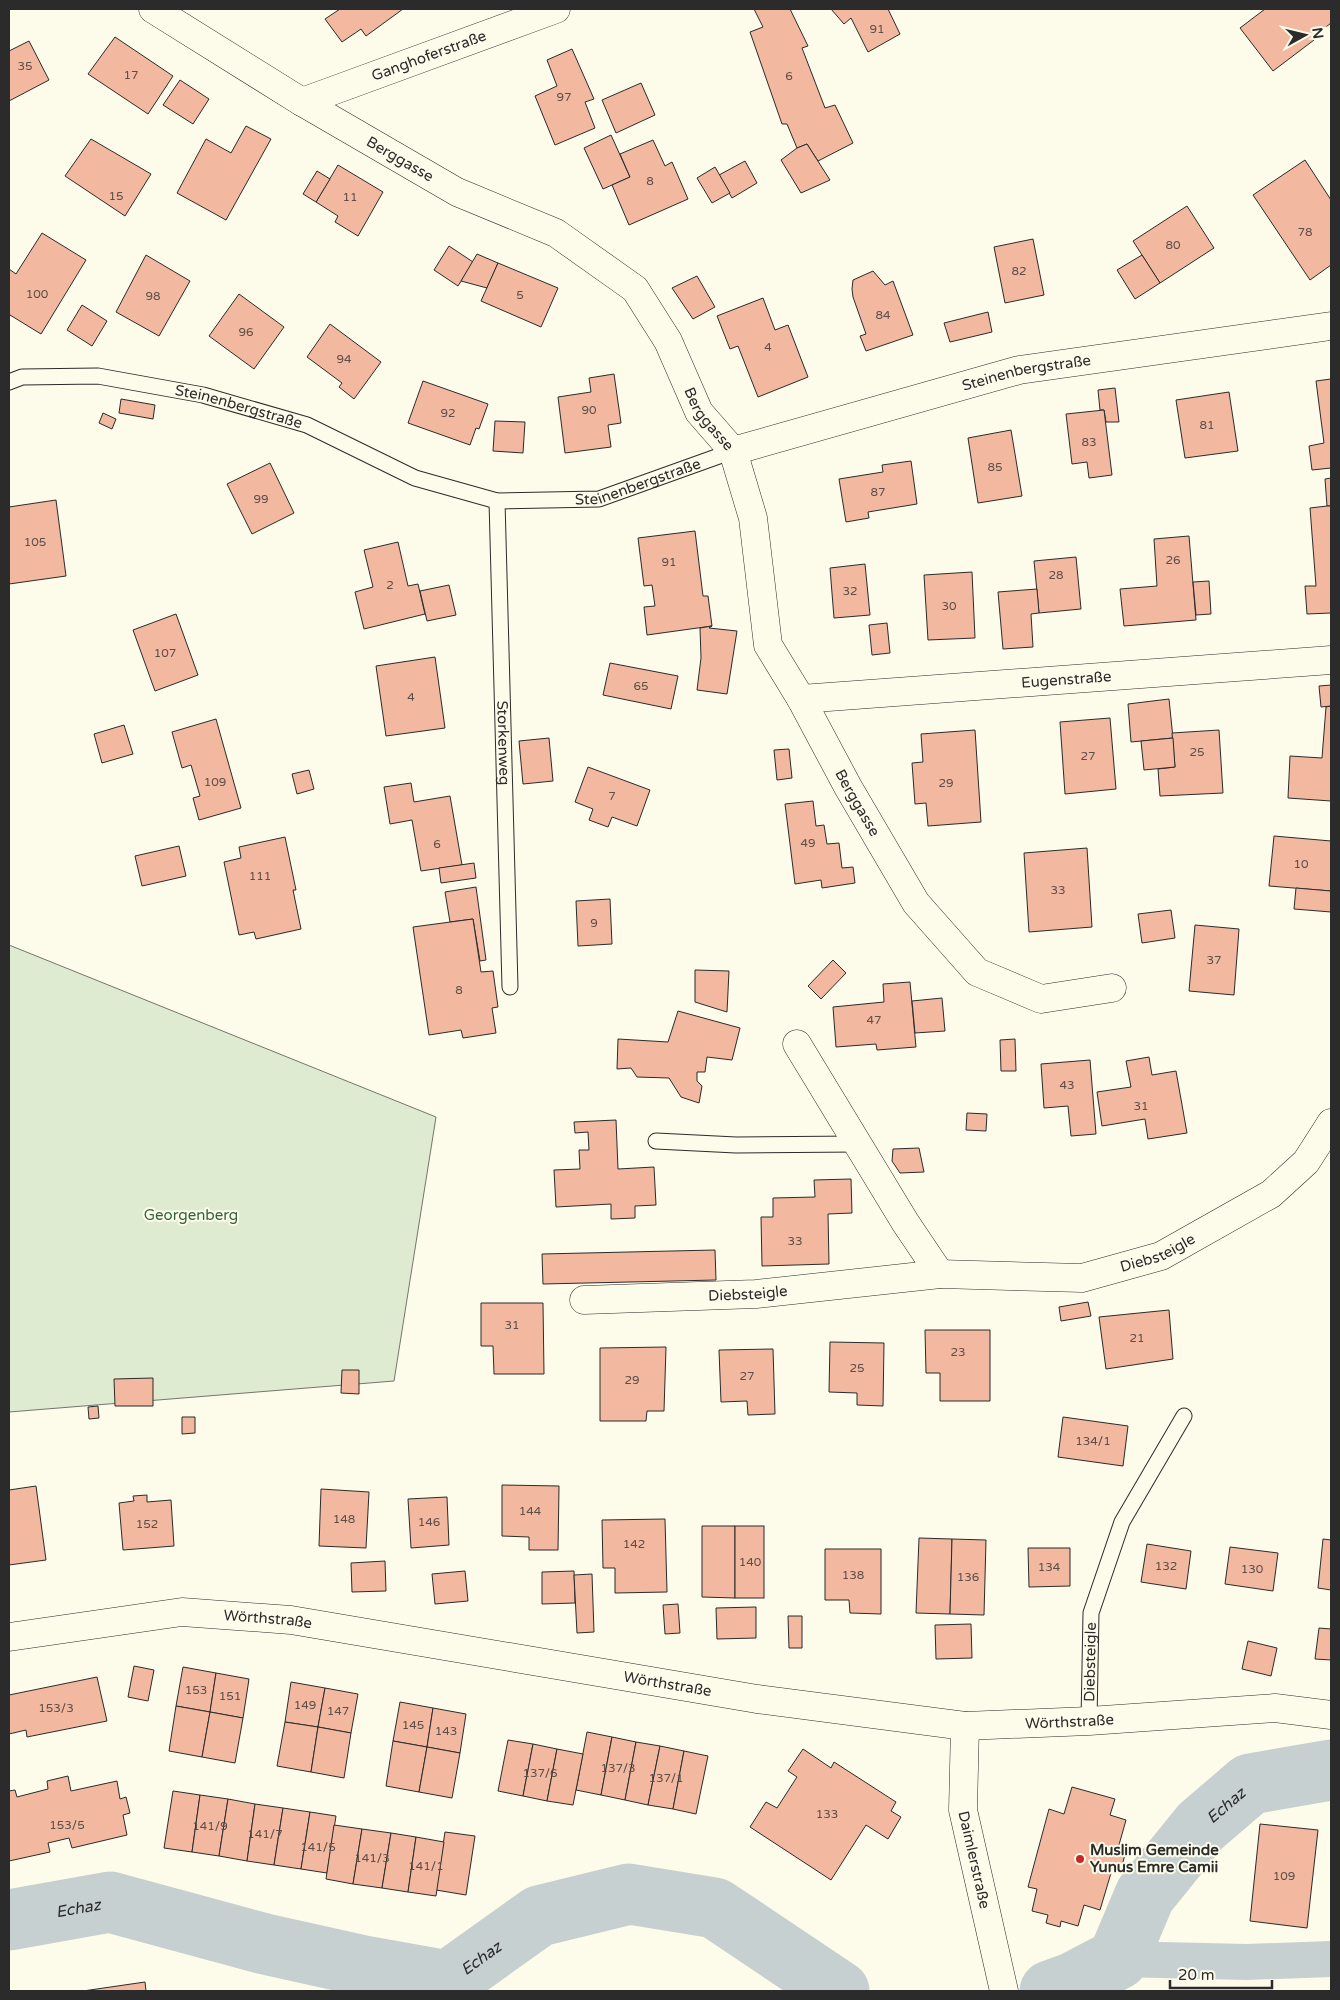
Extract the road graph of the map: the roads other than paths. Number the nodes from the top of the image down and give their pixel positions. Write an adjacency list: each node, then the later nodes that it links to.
1 (153, 9): 3 (street, Berggasse)
2 (556, 9): 3 (street, Ganghoferstraße)
3 (302, 102): 6 (street, Berggasse)
4 (1331, 326): 6 (street, Steinenbergstraße)
5 (9, 382): 7 (lane, Steinenbergstraße)
6 (733, 450): 7 (lane, Steinenbergstraße); 9 (street, Berggasse)
7 (497, 500): 10 (lane, Storkenweg)
8 (1331, 660): 9 (street, Eugenstraße)
9 (801, 699): 11 (street, Berggasse)
10 (510, 987)
11 (1112, 988)
12 (797, 1044): 15 (street)
13 (1331, 1123): 16 (street, Diebsteigle)
14 (656, 1141): 15 (lane)
15 (860, 1144): 16 (street)
16 (940, 1274): 17 (street, Diebsteigle)
17 (584, 1300)
18 (1184, 1416): 21 (lane, Diebsteigle)
19 (9, 1637): 22 (street, Wörthstraße)
20 (1331, 1716): 21 (street, Wörthstraße)
21 (1089, 1721): 22 (street, Wörthstraße)
22 (965, 1726): 23 (street, Daimlerstraße)
23 (1004, 1991)

